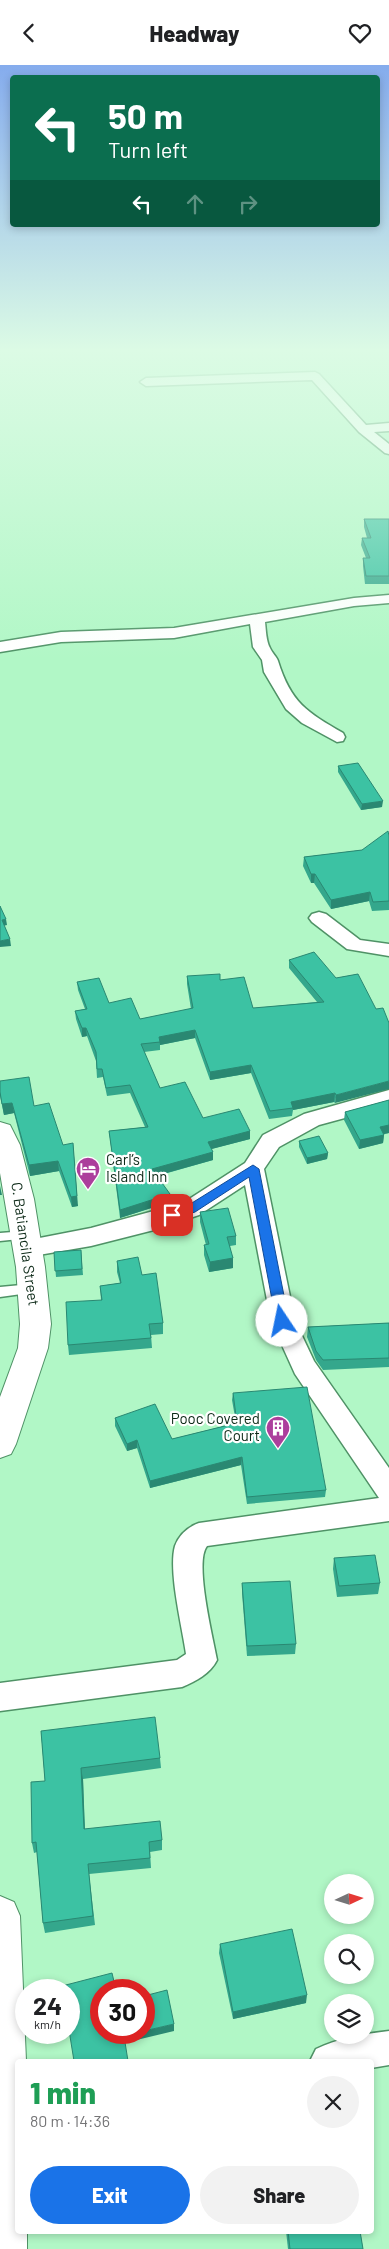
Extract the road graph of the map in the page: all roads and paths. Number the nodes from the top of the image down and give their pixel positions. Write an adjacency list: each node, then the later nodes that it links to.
1 (389, 599): 2 (street)
2 (257, 620): 3 (street); 4 (street)
3 (0, 647)
4 (337, 737)
5 (319, 919): 6 (street)
6 (389, 950)
7 (389, 1098): 9 (street)
8 (0, 1132): 10 (street, C. Batiancila Street)
9 (253, 1169): 10 (street); 14 (street)
10 (17, 1240): 11 (street, C. Batiancila Street)
11 (34, 1289): 12 (lane); 13 (street, C. Batiancila Street)
12 (0, 1292)
13 (0, 1444)
14 (389, 1490)
15 (389, 1509): 16 (street)
16 (0, 1697)
17 (0, 1916): 20 (street)
18 (389, 2047): 19 (street)
19 (334, 2059)
20 (4, 2121): 21 (street)
21 (4, 2249)

